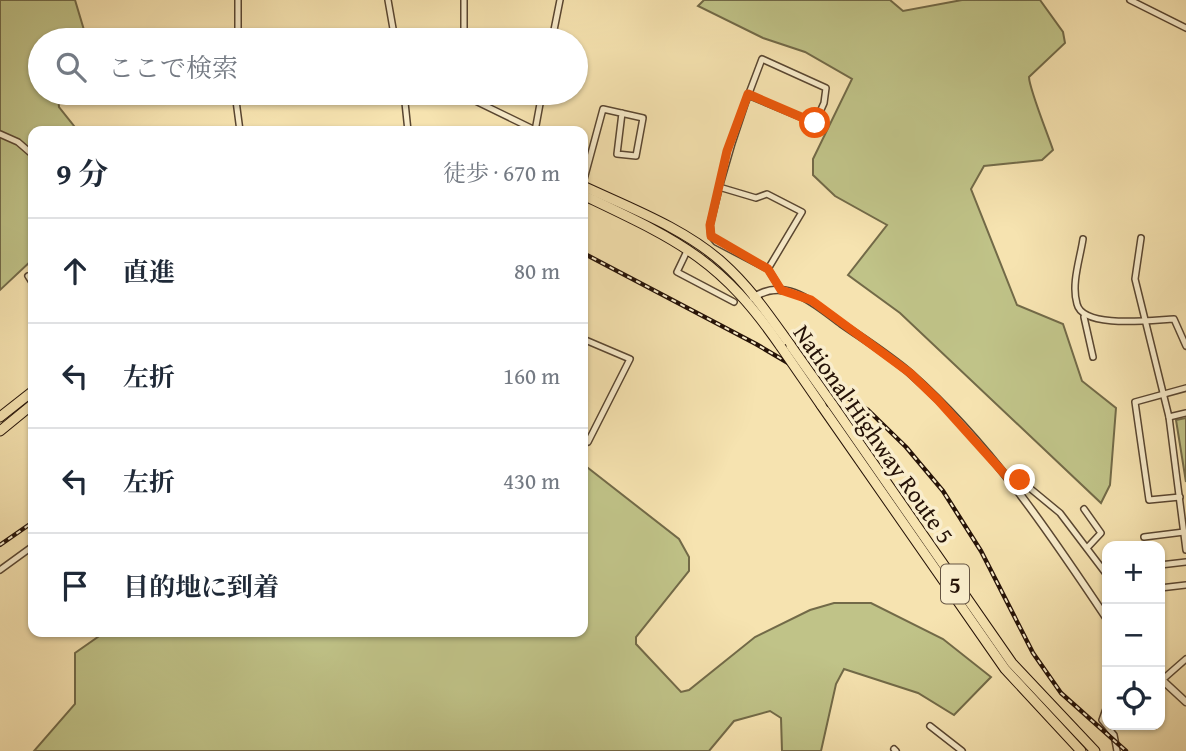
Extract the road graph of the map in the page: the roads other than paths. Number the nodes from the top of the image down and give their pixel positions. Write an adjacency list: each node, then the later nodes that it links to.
1 (238, 0): 6 (street)
2 (388, 0): 7 (street)
3 (464, 0): 8 (street)
4 (560, 0): 9 (street)
5 (1130, 0): 10 (street)
6 (238, 28)
7 (393, 28)
8 (464, 28)
9 (554, 28)
10 (1186, 28)
11 (748, 94): 11 (street); 25 (street)
12 (237, 105): 17 (street)
13 (405, 105): 18 (street)
14 (486, 105): 19 (street)
15 (540, 105): 20 (street)
16 (622, 113): 16 (street); 23 (street)
17 (239, 126)
18 (407, 126)
19 (526, 126)
20 (536, 126)
21 (0, 134): 22 (street)
22 (28, 151)
23 (588, 165)
24 (588, 187): 29 (highway, National Highway Route 5 / 5)
25 (719, 187): 30 (street); 30 (street)
26 (588, 197): 29 (highway, National Highway Route 5 / 5)
27 (1141, 238): 35 (street)
28 (1083, 239): 34 (street)
29 (691, 244): 32 (highway, National Highway Route 5 / 5); 33 (street)
30 (768, 269): 31 (street)
31 (781, 290): 32 (street); 49 (street)
32 (752, 299): 42 (highway, National Highway Route 5 / 5, bridge)
33 (734, 302)
34 (1084, 317): 35 (street); 38 (street)
35 (1145, 320): 37 (street); 40 (street)
36 (588, 341): 48 (street)
37 (1186, 346)
38 (1093, 357)
39 (1186, 388): 40 (street)
40 (1163, 394): 46 (street); 50 (street)
41 (28, 395): 45 (highway)
42 (826, 405): 71 (highway, National Highway Route 5 / 5); 72 (highway, National Highway Route 5 / 5)
43 (28, 408): 47 (highway)
44 (1186, 413): 46 (street)
45 (0, 417)
46 (1169, 417): 50 (street)
47 (0, 431)
48 (588, 442)
49 (1010, 480): 54 (street); 63 (street)
50 (1180, 497): 52 (street)
51 (1084, 509): 54 (street)
52 (1184, 533): 53 (street); 56 (street)
53 (1144, 537)
54 (1087, 548): 59 (street)
55 (28, 550): 60 (street)
56 (1186, 551)
57 (1186, 562): 58 (street)
58 (1165, 564)
59 (1102, 568)
60 (0, 570)
61 (1186, 585): 62 (street)
62 (1165, 587)
63 (1102, 612)
64 (1186, 659): 65 (street)
65 (1165, 676)
66 (1165, 683): 67 (street)
67 (1186, 702)
68 (930, 726): 70 (street)
69 (1110, 730): 73 (street)
70 (962, 751)
71 (1082, 751)
72 (1095, 751)
73 (1117, 751)

